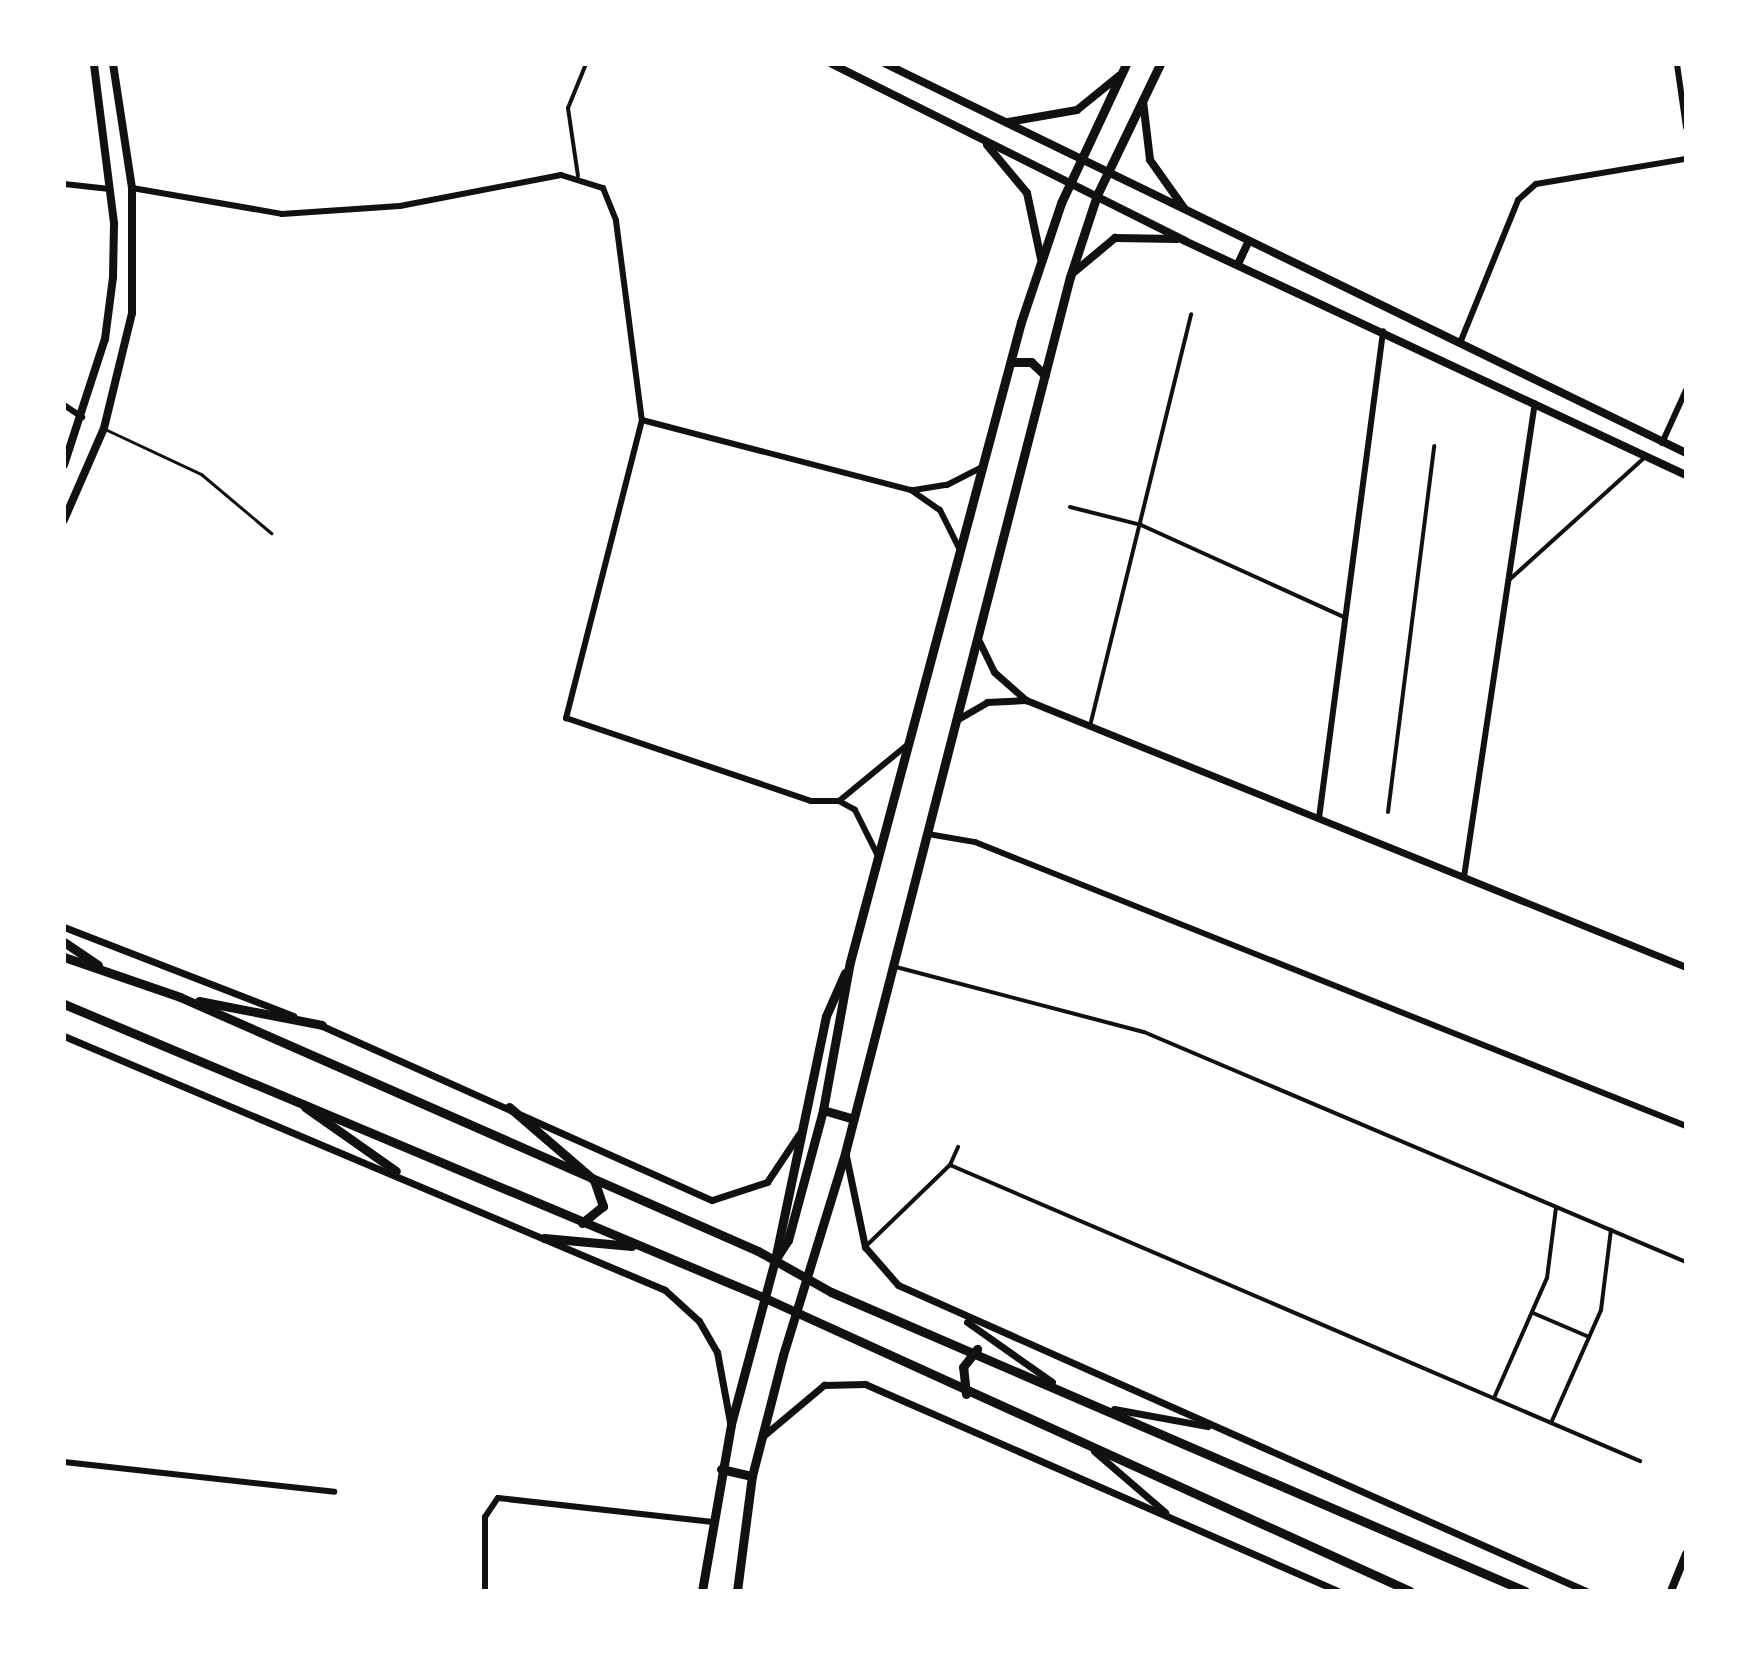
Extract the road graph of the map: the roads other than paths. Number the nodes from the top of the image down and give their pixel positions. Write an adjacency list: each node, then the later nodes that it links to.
1 (94, 64): 20 (main road)
2 (113, 64): 19 (main road)
3 (586, 64): 16 (street)
4 (832, 64): 12 (main road)
5 (886, 64): 10 (main road)
6 (1160, 64): 9 (main road)
7 (1677, 64): 11 (street)
8 (1123, 69): 10 (main road); 14 (main road)
9 (1143, 98): 15 (main road); 22 (main road)
10 (1008, 122): 14 (main road)
11 (1686, 127)
12 (984, 141): 17 (main road); 25 (main road)
13 (1686, 159): 30 (street)
14 (1081, 161): 15 (main road); 17 (main road)
15 (1107, 172): 21 (main road); 22 (main road)
16 (578, 176): 19 (street); 37 (street)
17 (1071, 181): 21 (main road); 25 (main road)
18 (64, 184): 20 (street)
19 (132, 188): 38 (main road)
20 (110, 189): 36 (main road)
21 (1097, 195): 23 (main road); 27 (main road)
22 (1187, 212): 24 (main road)
23 (1185, 241): 26 (main road); 27 (main road)
24 (1248, 243): 26 (main road); 30 (main road)
25 (1041, 259): 31 (main road)
26 (1238, 264): 29 (main road)
27 (1070, 277): 32 (main road)
28 (1191, 314): 50 (street)
29 (1383, 331): 34 (main road); 54 (street)
30 (1460, 343): 39 (main road)
31 (1011, 362): 32 (main road); 44 (main road)
32 (1045, 375): 55 (main road)
33 (1686, 390): 39 (street)
34 (1535, 403): 42 (main road); 53 (street)
35 (64, 405): 36 (street)
36 (82, 417): 43 (main road)
37 (642, 420): 46 (street); 60 (street)
38 (104, 428): 48 (main road); 51 (lane)
39 (1662, 443): 41 (main road)
40 (1434, 446): 61 (street)
41 (1686, 453)
42 (1646, 456): 45 (main road); 53 (street)
43 (64, 465)
44 (984, 466): 46 (street); 52 (main road)
45 (1686, 475)
46 (911, 490): 52 (street)
47 (1070, 507): 50 (street)
48 (66, 510): 49 (main road)
49 (64, 520)
50 (1141, 525): 54 (street); 58 (street)
51 (271, 533)
52 (960, 550): 59 (main road)
53 (1506, 583): 65 (street)
54 (1344, 617): 62 (street)
55 (979, 641): 56 (street); 57 (main road)
56 (1026, 700): 57 (street); 58 (street)
57 (958, 719): 63 (main road)
58 (1090, 726): 62 (street)
59 (912, 740): 60 (street); 64 (main road)
60 (839, 801): 64 (street)
61 (1388, 812)
62 (1319, 818): 65 (street)
63 (928, 834): 70 (main road); 81 (street)
64 (879, 860): 69 (main road)
65 (1464, 877): 71 (street)
66 (64, 927): 75 (street)
67 (64, 942): 72 (main road)
68 (64, 957): 72 (main road)
69 (850, 962): 79 (main road); 82 (main road)
70 (895, 966): 80 (main road); 88 (street)
71 (1686, 967)
72 (111, 974): 73 (main road)
73 (180, 997): 75 (main road); 87 (main road)
74 (64, 1004): 77 (main road)
75 (322, 1025): 78 (street)
76 (64, 1036): 86 (street)
77 (289, 1095): 86 (main road); 89 (main road)
78 (509, 1107): 82 (street); 87 (main road)
79 (823, 1110): 80 (main road); 94 (main road)
80 (854, 1119): 84 (main road)
81 (1686, 1126)
82 (799, 1134): 94 (main road)
83 (958, 1147): 85 (street)
84 (845, 1153): 93 (street); 96 (main road)
85 (950, 1165): 93 (street); 105 (street)
86 (396, 1171): 91 (street)
87 (594, 1180): 89 (main road); 94 (main road)
88 (1556, 1207): 90 (street); 99 (street)
89 (582, 1223): 92 (main road)
90 (1611, 1230): 95 (street); 101 (street)
91 (544, 1238): 92 (main road); 108 (street)
92 (645, 1247): 97 (main road)
93 (865, 1247): 98 (street)
94 (775, 1260): 96 (main road); 97 (main road)
95 (1686, 1262)
96 (807, 1280): 100 (main road); 102 (main road)
97 (765, 1298): 100 (main road); 108 (main road)
98 (952, 1312): 103 (street); 109 (street)
99 (1532, 1312): 101 (street); 105 (street)
100 (795, 1318): 104 (main road); 110 (main road)
101 (1589, 1337): 107 (street)
102 (977, 1349): 103 (main road); 104 (main road)
103 (1052, 1382): 106 (main road)
104 (966, 1394): 111 (main road)
105 (1494, 1398): 107 (street)
106 (1114, 1409): 109 (street); 125 (main road)
107 (1551, 1423): 112 (street)
108 (731, 1424): 114 (main road)
109 (1221, 1428): 126 (street)
110 (763, 1437): 115 (main road); 117 (street)
111 (1094, 1451): 117 (street); 124 (main road)
112 (1640, 1461)
113 (64, 1462): 116 (street)
114 (721, 1469): 115 (main road); 118 (main road)
115 (752, 1476): 122 (main road)
116 (334, 1492)
117 (1173, 1519): 123 (street)
118 (711, 1522): 120 (street); 121 (main road)
119 (1686, 1554): 127 (main road)
120 (485, 1591)
121 (702, 1591)
122 (737, 1591)
123 (1338, 1591)
124 (1410, 1591)
125 (1525, 1591)
126 (1586, 1591)
127 (1671, 1591)

